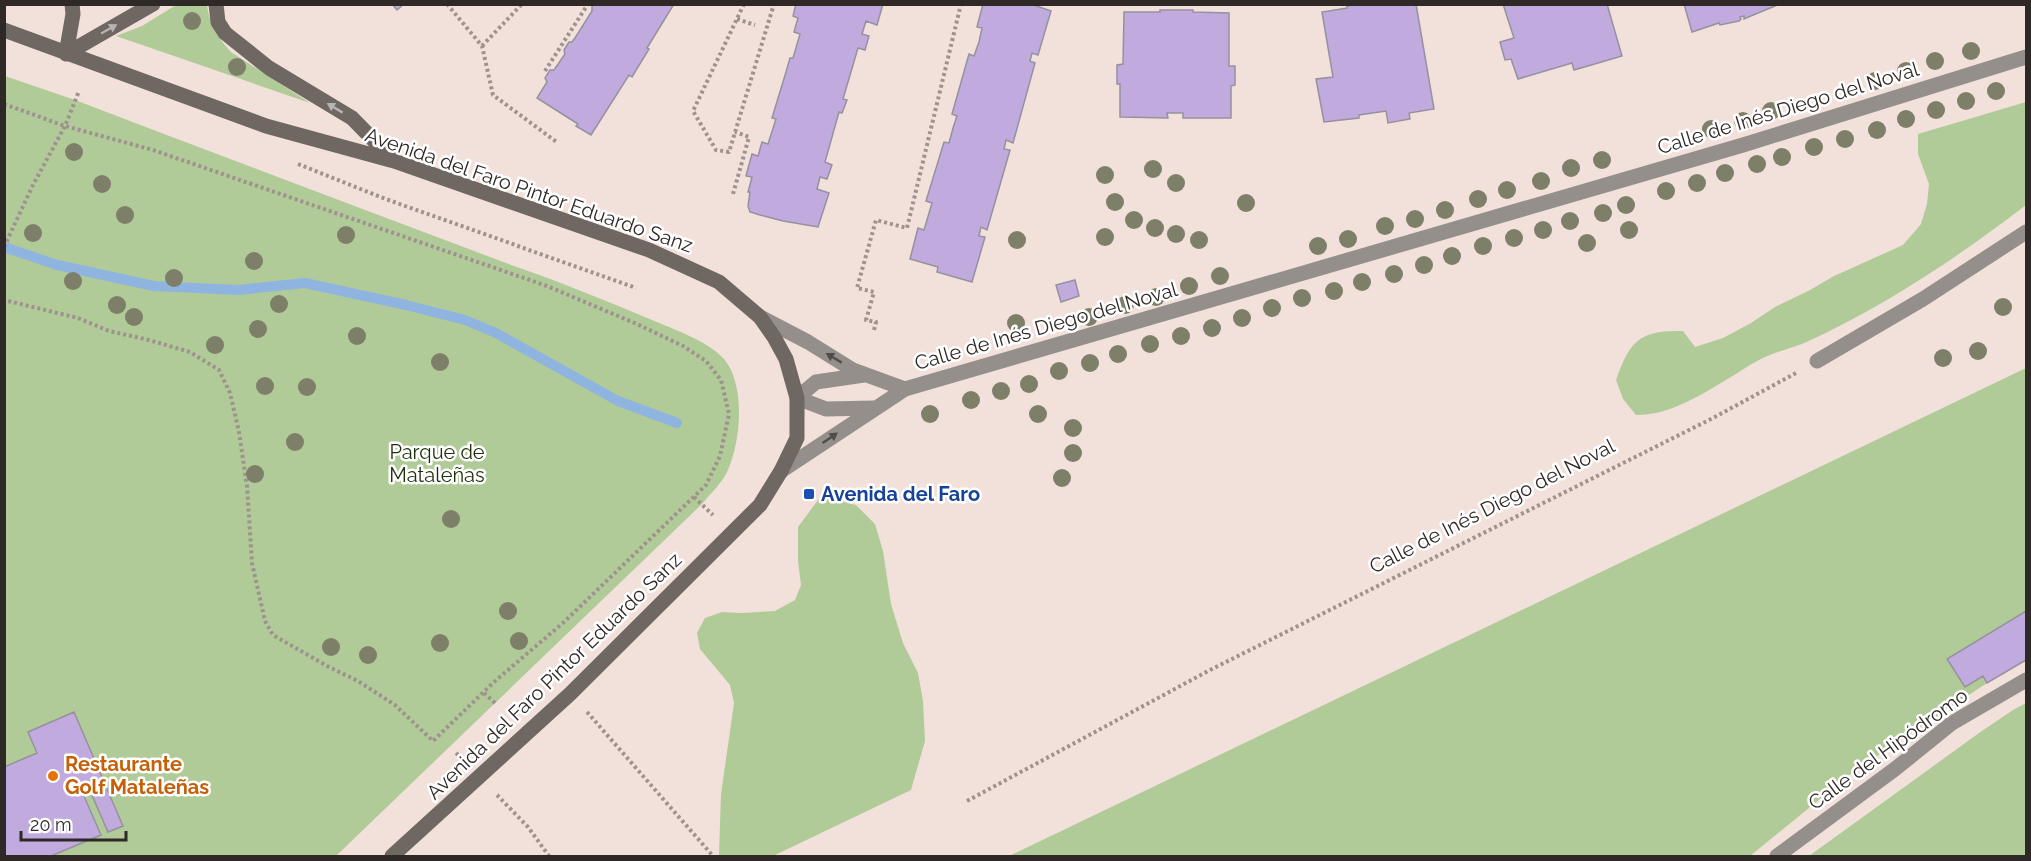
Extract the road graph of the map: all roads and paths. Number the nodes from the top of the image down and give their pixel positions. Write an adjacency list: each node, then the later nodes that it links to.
1 (72, 4): 14 (main road)
2 (153, 4): 14 (main road, one-way to 2)
3 (216, 4): 22 (main road, one-way to 3)
4 (447, 4): 13 (path)
5 (522, 4): 13 (path)
6 (744, 4): 10 (path)
7 (774, 4): 20 (path)
8 (961, 4): 30 (path)
9 (586, 5): 16 (path)
10 (737, 19): 11 (path); 20 (path)
11 (755, 25)
12 (4, 30): 14 (main road, Avenida del Faro Pintor Eduardo Sanz)
13 (482, 46): 21 (path)
14 (66, 54): 22 (main road, Avenida del Faro Pintor Eduardo Sanz)
15 (2026, 57): 33 (street, Calle de Inés Diego del Noval)
16 (545, 71)
17 (79, 92): 19 (path)
18 (4, 104): 19 (path)
19 (65, 126): 26 (path); 37 (path)
20 (735, 132): 24 (path)
21 (558, 143)
22 (394, 161): 29 (main road, Avenida del Faro Pintor Eduardo Sanz)
23 (297, 164): 27 (path)
24 (733, 194)
25 (2026, 232): 31 (street)
26 (4, 247)
27 (636, 288)
28 (4, 300): 40 (path)
29 (760, 317): 32 (street, Calle de Inés Diego del Noval, one-way to 29); 34 (main road, Avenida del Faro Pintor Eduardo Sanz)
30 (874, 330)
31 (1817, 361): 44 (path, Calle de Inés Diego del Noval)
32 (864, 375): 33 (street, Calle de Inés Diego del Noval); 34 (street, Calle de Inés Diego del Noval)
33 (906, 389): 35 (street, Calle de Inés Diego del Noval)
34 (797, 398): 35 (street, Calle de Inés Diego del Noval); 36 (main road, Avenida del Faro Pintor Eduardo Sanz)
35 (876, 407): 36 (street, Calle de Inés Diego del Noval, one-way to 35)
36 (781, 471): 45 (main road, Avenida del Faro Pintor Eduardo Sanz)
37 (693, 498): 38 (path); 40 (path)
38 (715, 516)
39 (2026, 680): 48 (street, Calle del Hipódromo)
40 (484, 693): 41 (path)
41 (495, 703)
42 (597, 723): 47 (path)
43 (494, 792): 46 (path)
44 (967, 801)
45 (392, 856)
46 (549, 856)
47 (712, 856)
48 (1777, 856)

